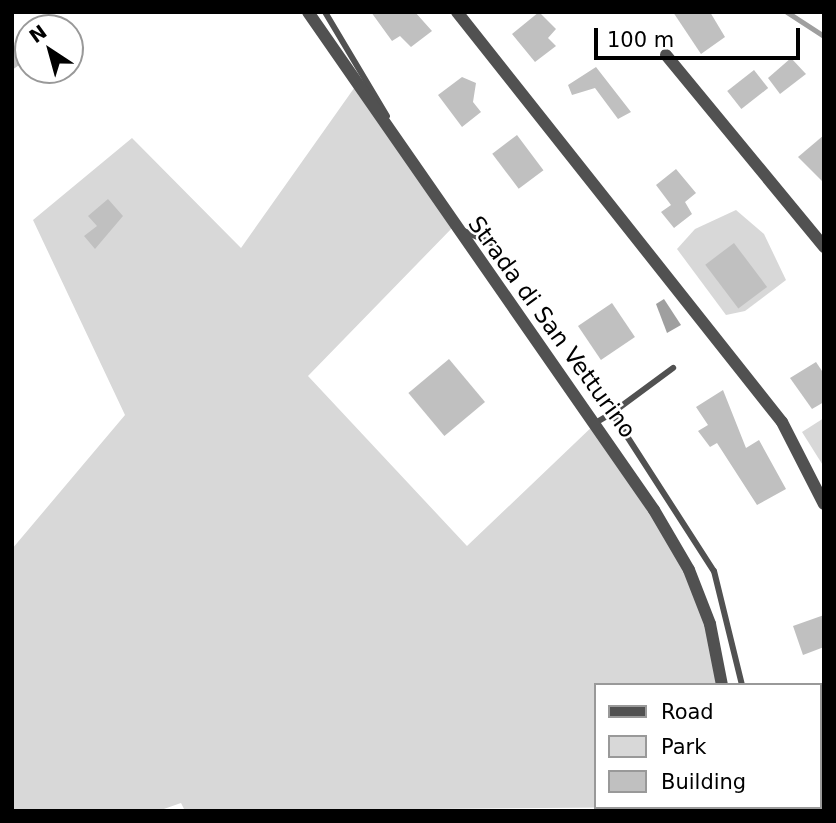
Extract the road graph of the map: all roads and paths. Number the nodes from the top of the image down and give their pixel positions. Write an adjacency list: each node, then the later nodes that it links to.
1 (308, 12): 5 (street, Strada di San Vetturino)
2 (325, 12): 5 (lane)
3 (457, 12): 11 (street)
4 (666, 55): 7 (street)
5 (454, 226): 6 (lane); 10 (street, Strada di San Vetturino)
6 (491, 243)
7 (824, 247)
8 (673, 368): 9 (lane)
9 (611, 413): 10 (lane); 13 (lane)
10 (597, 422): 12 (street, Strada di San Vetturino)
11 (824, 504)
12 (722, 683)
13 (742, 683)

